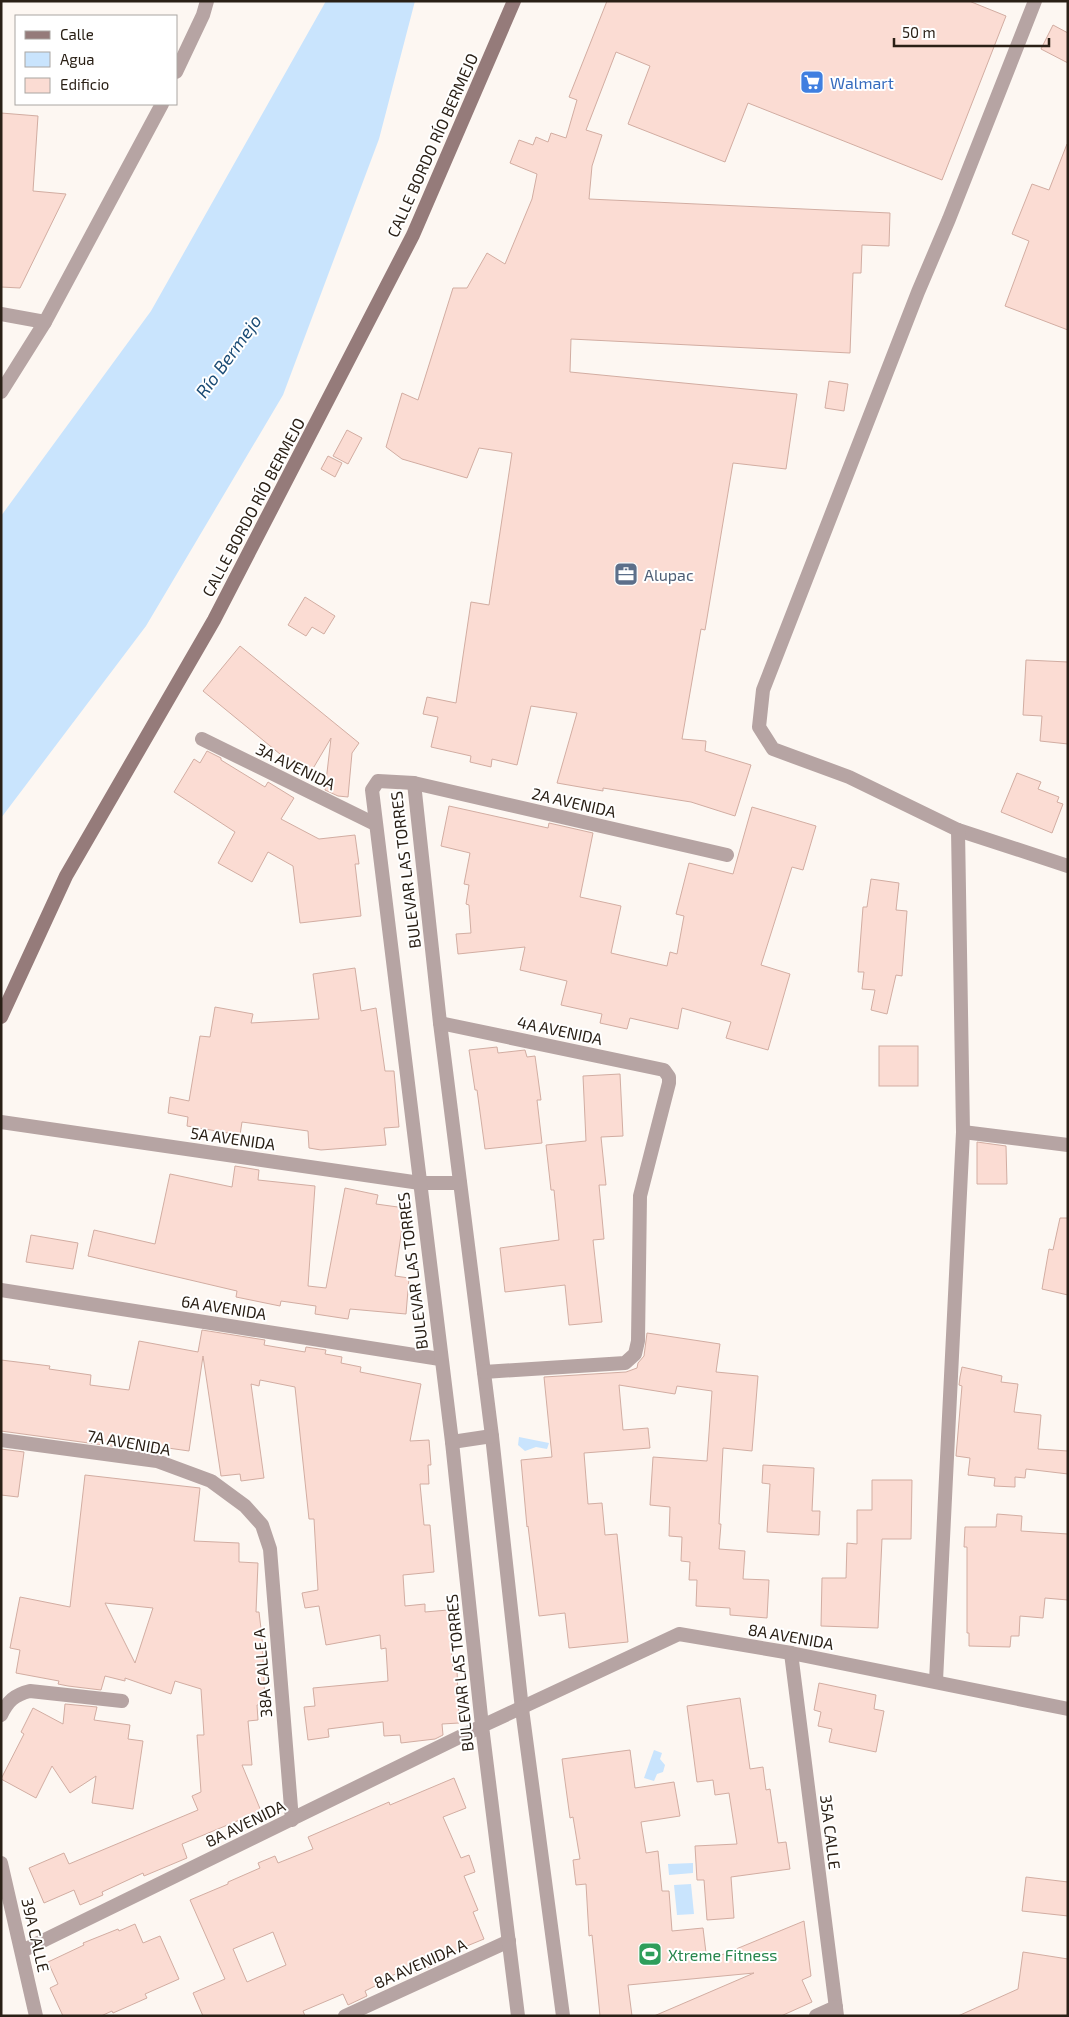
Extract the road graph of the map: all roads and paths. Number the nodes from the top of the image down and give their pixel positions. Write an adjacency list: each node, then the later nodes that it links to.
1 (207, 1): 5 (street)
2 (219, 1): 5 (street)
3 (514, 1): 17 (main road, CALLE BORDO RÍO BERMEJO)
4 (1035, 1): 14 (street)
5 (203, 15): 6 (street)
6 (178, 68)
7 (161, 105): 9 (street)
8 (1, 314): 9 (street)
9 (45, 322): 10 (street)
10 (1, 392)
11 (202, 739): 13 (street, 3A AVENIDA)
12 (414, 782): 13 (street, BULEVAR LAS TORRES); 15 (street, 2A AVENIDA); 18 (street, BULEVAR LAS TORRES)
13 (375, 824): 23 (street, BULEVAR LAS TORRES)
14 (958, 830): 16 (street); 20 (street)
15 (727, 855)
16 (1068, 866)
17 (1, 1017)
18 (440, 1023): 22 (street, BULEVAR LAS TORRES); 26 (street, 4A AVENIDA)
19 (1, 1122): 23 (street, 5A AVENIDA)
20 (963, 1132): 21 (street); 32 (street)
21 (1068, 1145)
22 (460, 1182): 23 (street, 5A AVENIDA); 26 (street, BULEVAR LAS TORRES)
23 (420, 1183): 25 (street, BULEVAR LAS TORRES)
24 (1, 1290): 25 (street, 6A AVENIDA)
25 (440, 1359): 29 (street, BULEVAR LAS TORRES)
26 (484, 1372): 27 (street, BULEVAR LAS TORRES)
27 (492, 1436): 29 (street); 34 (street, BULEVAR LAS TORRES)
28 (1, 1440): 30 (street, 7A AVENIDA)
29 (452, 1442): 37 (street, BULEVAR LAS TORRES)
30 (262, 1525): 38 (street, 38A CALLE A)
31 (791, 1653): 32 (street, 8A AVENIDA); 34 (street, 8A AVENIDA); 42 (street, 35A CALLE)
32 (936, 1682): 35 (street, 8A AVENIDA)
33 (122, 1701): 36 (street)
34 (522, 1709): 37 (street, 8A AVENIDA); 46 (street, BULEVAR LAS TORRES)
35 (1068, 1709)
36 (1, 1715)
37 (482, 1726): 38 (street, 8A AVENIDA); 40 (street, BULEVAR LAS TORRES)
38 (292, 1820): 41 (street, 8A AVENIDA)
39 (1, 1863): 41 (street, 39A CALLE)
40 (509, 1941): 44 (street, 8A AVENIDA A); 45 (street, BULEVAR LAS TORRES)
41 (22, 1951): 43 (street, 39A CALLE)
42 (837, 2011): 47 (street)
43 (36, 2016)
44 (345, 2016)
45 (518, 2016)
46 (562, 2016)
47 (816, 2016)

